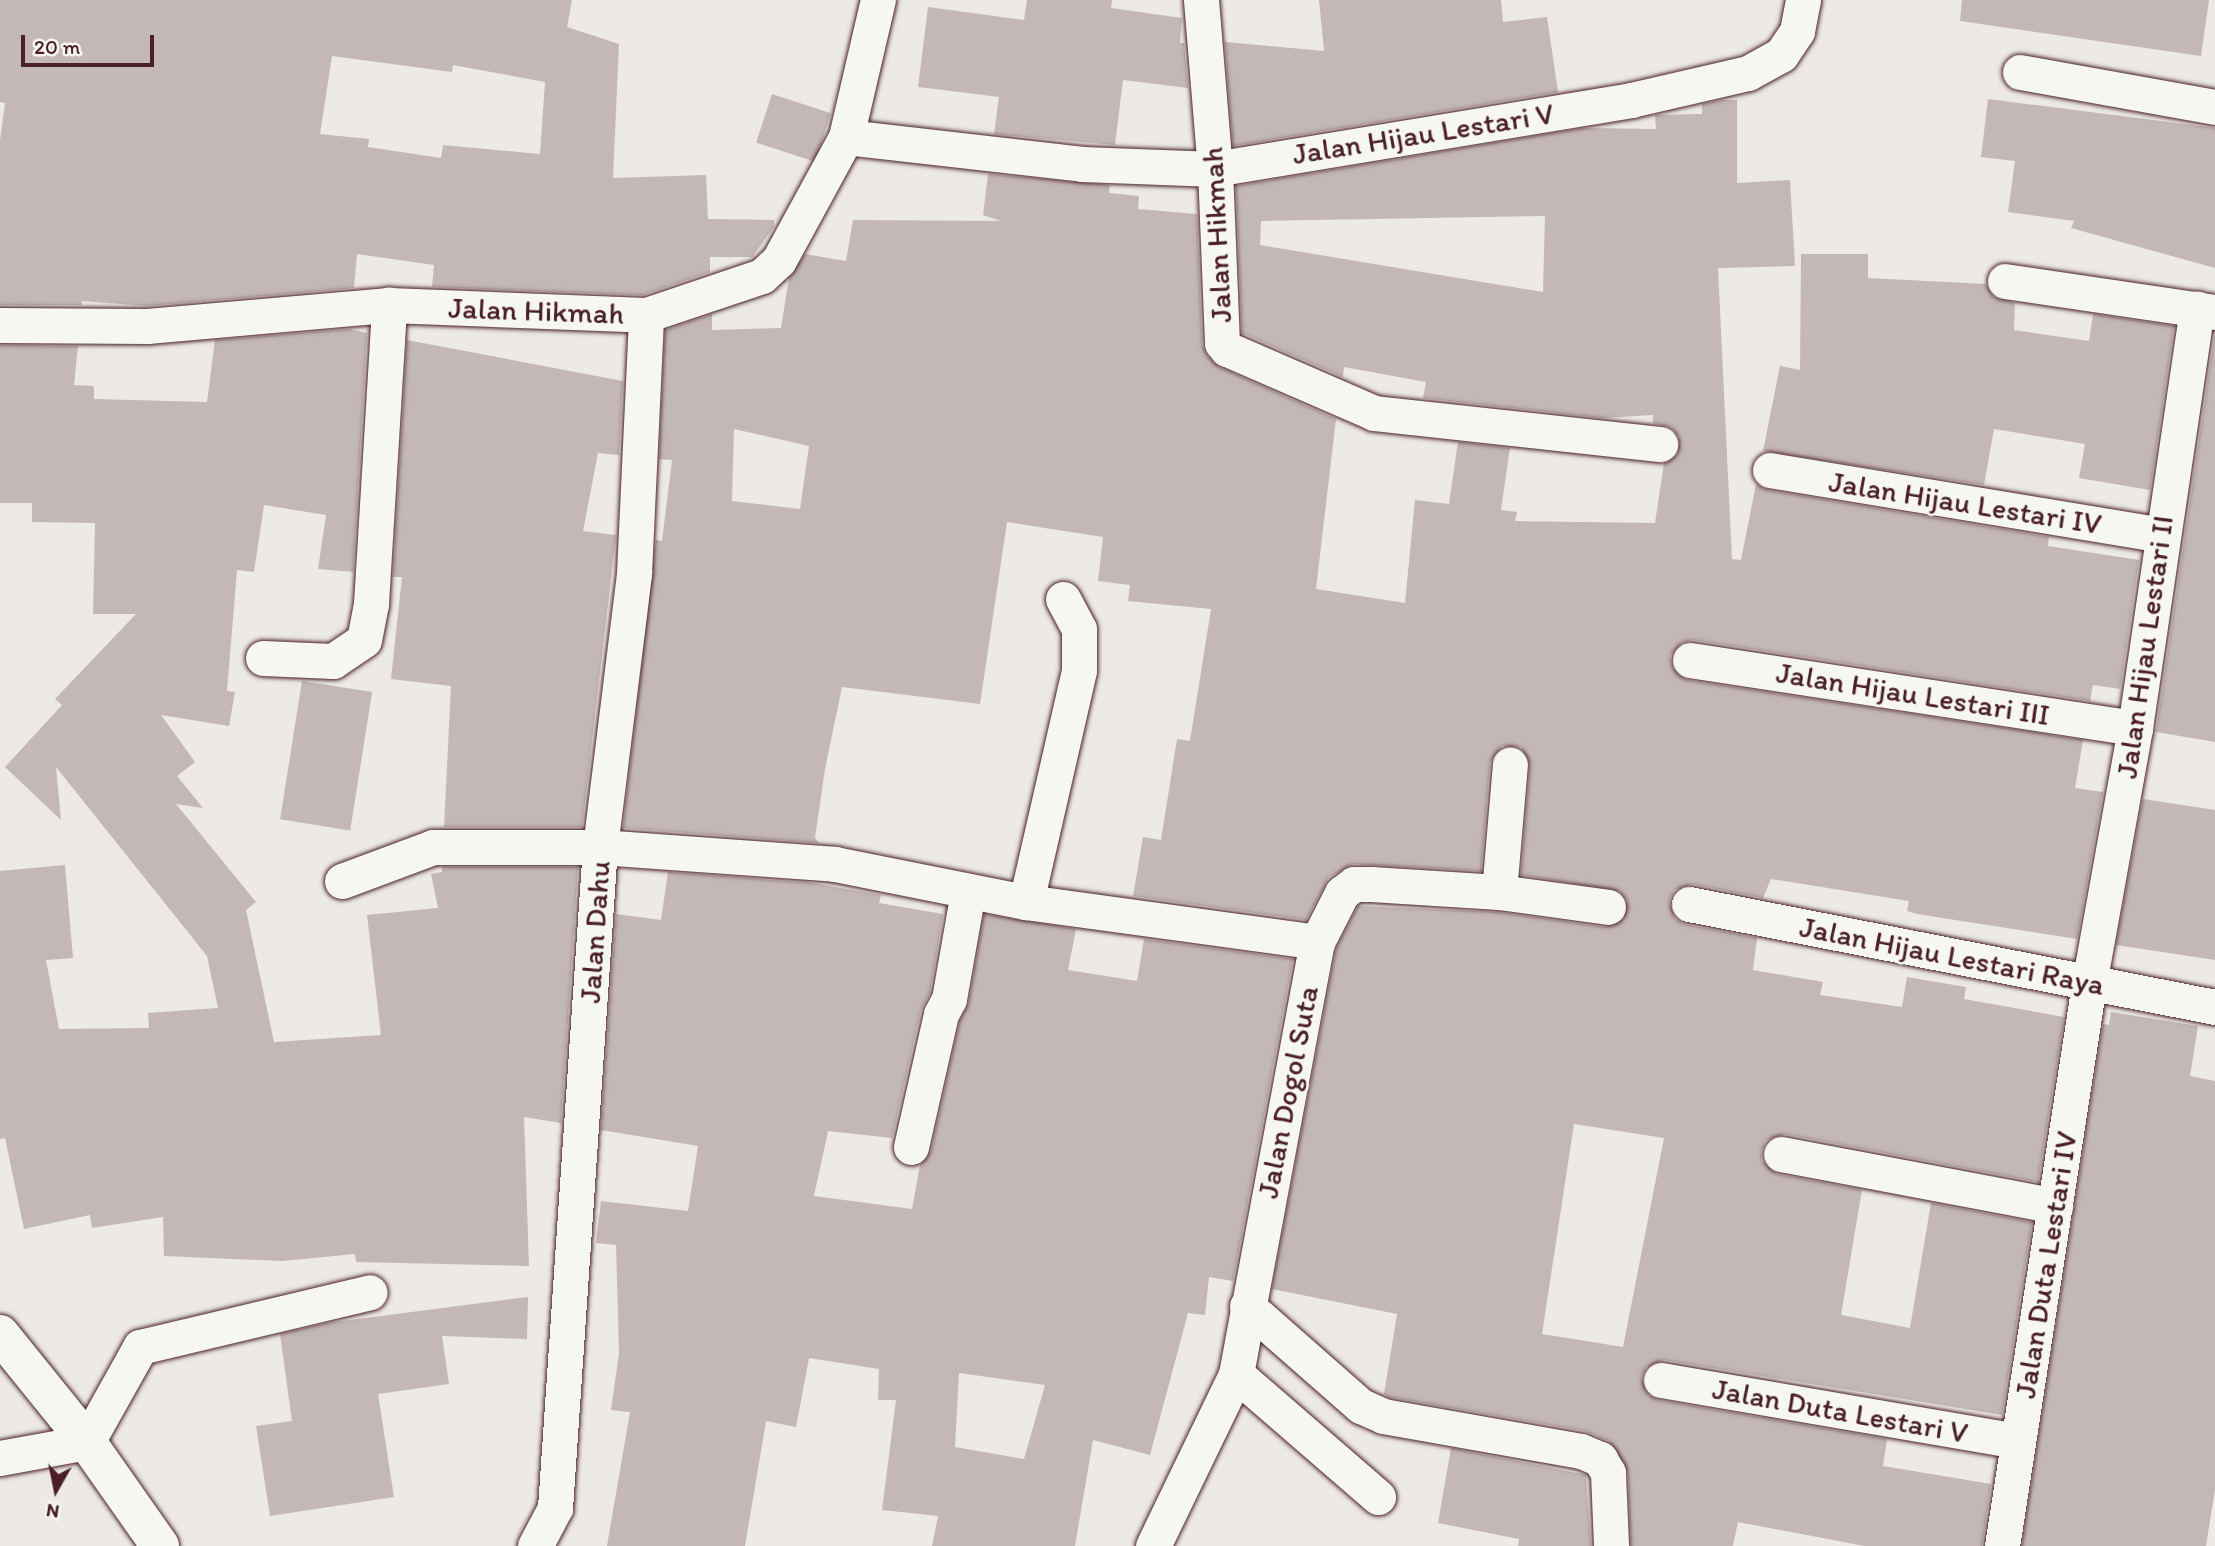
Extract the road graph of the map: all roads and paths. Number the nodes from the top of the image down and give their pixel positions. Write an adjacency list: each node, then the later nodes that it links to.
1 (878, 0): 6 (street, Jalan Hikmah)
2 (1201, 0): 7 (street, Jalan Hikmah)
3 (1804, 0): 7 (street, Jalan Hijau Lestari V)
4 (2020, 72): 5 (street)
5 (2215, 107)
6 (846, 137): 7 (street, Jalan Hijau Lestari V); 11 (street, Jalan Hikmah)
7 (1215, 169): 13 (street, Jalan Hikmah)
8 (2005, 281): 10 (street)
9 (389, 305): 11 (street, Jalan Hikmah); 12 (street, Jalan Hikmah); 17 (street)
10 (2206, 310): 15 (street, Jalan Hijau Lestari II)
11 (646, 315): 21 (street, Jalan Dahu)
12 (0, 325)
13 (1660, 444)
14 (1770, 470): 15 (street, Jalan Hijau Lestari IV)
15 (2161, 535): 19 (street, Jalan Hijau Lestari II)
16 (1063, 599): 25 (street)
17 (263, 658)
18 (1690, 660): 19 (street, Jalan Hijau Lestari III)
19 (2135, 728): 29 (street, Jalan Hijau Lestari II)
20 (1510, 764): 24 (street)
21 (600, 847): 22 (street); 23 (street); 44 (street, Jalan Dahu)
22 (342, 881)
23 (968, 891): 25 (street); 31 (street)
24 (1499, 892): 27 (street, Jalan Dogol Suta); 28 (street, Jalan Dogol Suta)
25 (1026, 902): 28 (street)
26 (1689, 904): 29 (street, Jalan Hijau Lestari Raya)
27 (1608, 907)
28 (1317, 942): 35 (street, Jalan Dogol Suta)
29 (2089, 984): 30 (street, Jalan Hijau Lestari Raya); 33 (street, Jalan Duta Lestari IV)
30 (2215, 1007)
31 (911, 1147)
32 (1781, 1154): 33 (street)
33 (2055, 1206): 39 (street, Jalan Duta Lestari IV)
34 (370, 1292): 40 (street)
35 (1247, 1306): 37 (street, Jalan Dogol Suta); 46 (street)
36 (0, 1334): 40 (street)
37 (1236, 1374): 42 (street); 45 (street, Jalan Dogol Suta)
38 (1661, 1380): 39 (street, Jalan Duta Lestari V)
39 (2018, 1441): 47 (street, Jalan Duta Lestari IV)
40 (87, 1442): 41 (street); 43 (street)
41 (0, 1458)
42 (1378, 1497)
43 (160, 1546)
44 (535, 1546)
45 (1153, 1546)
46 (1611, 1546)
47 (2002, 1546)

